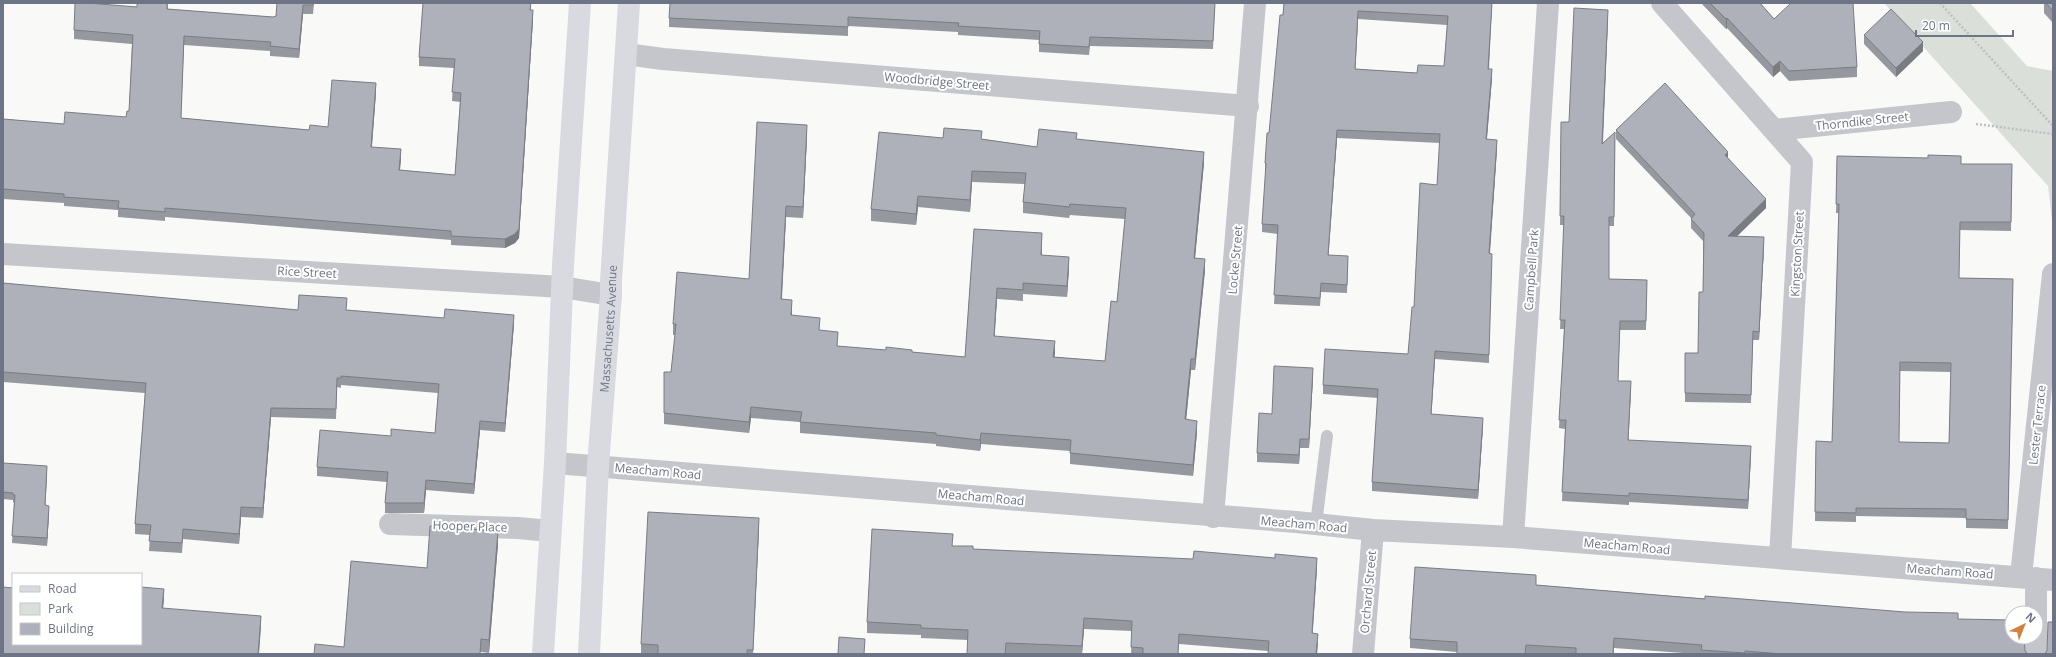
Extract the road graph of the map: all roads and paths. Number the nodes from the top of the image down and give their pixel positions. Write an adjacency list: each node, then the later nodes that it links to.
1 (580, 3): 15 (main road)
2 (629, 3): 7 (main road, Massachusetts Avenue)
3 (1255, 3): 8 (street, Locke Street)
4 (1548, 3): 25 (street, Campbell Park)
5 (1662, 3): 11 (street, Kingston Street)
6 (1940, 3): 10 (path)
7 (626, 54): 8 (street, Woodbridge Street); 16 (main road, Massachusetts Avenue)
8 (1248, 106): 20 (street, Locke Street)
9 (1951, 112): 11 (street, Thorndike Street); 12 (path)
10 (2053, 126)
11 (1774, 130): 26 (street, Kingston Street)
12 (2053, 134)
13 (3, 254): 15 (street, Rice Street)
14 (2053, 274): 27 (street, Lester Terrace)
15 (562, 287): 16 (street, Rice Street); 18 (main road)
16 (611, 295): 19 (main road, Massachusetts Avenue)
17 (1327, 436): 22 (lane)
18 (555, 463): 19 (street, Meacham Road); 24 (main road)
19 (598, 466): 20 (street, Meacham Road); 29 (main road, Massachusetts Avenue)
20 (1213, 517): 22 (street, Meacham Road)
21 (390, 524): 24 (street, Hooper Place)
22 (1316, 524): 23 (street, Meacham Road)
23 (1373, 530): 25 (street, Meacham Road); 30 (street, Orchard Street)
24 (550, 531): 28 (main road)
25 (1513, 537): 26 (street, Meacham Road)
26 (1780, 558): 27 (street, Meacham Road)
27 (2037, 578): 31 (street, Lester Terrace)
28 (543, 654)
29 (589, 654)
30 (1363, 654)
31 (2036, 654)

